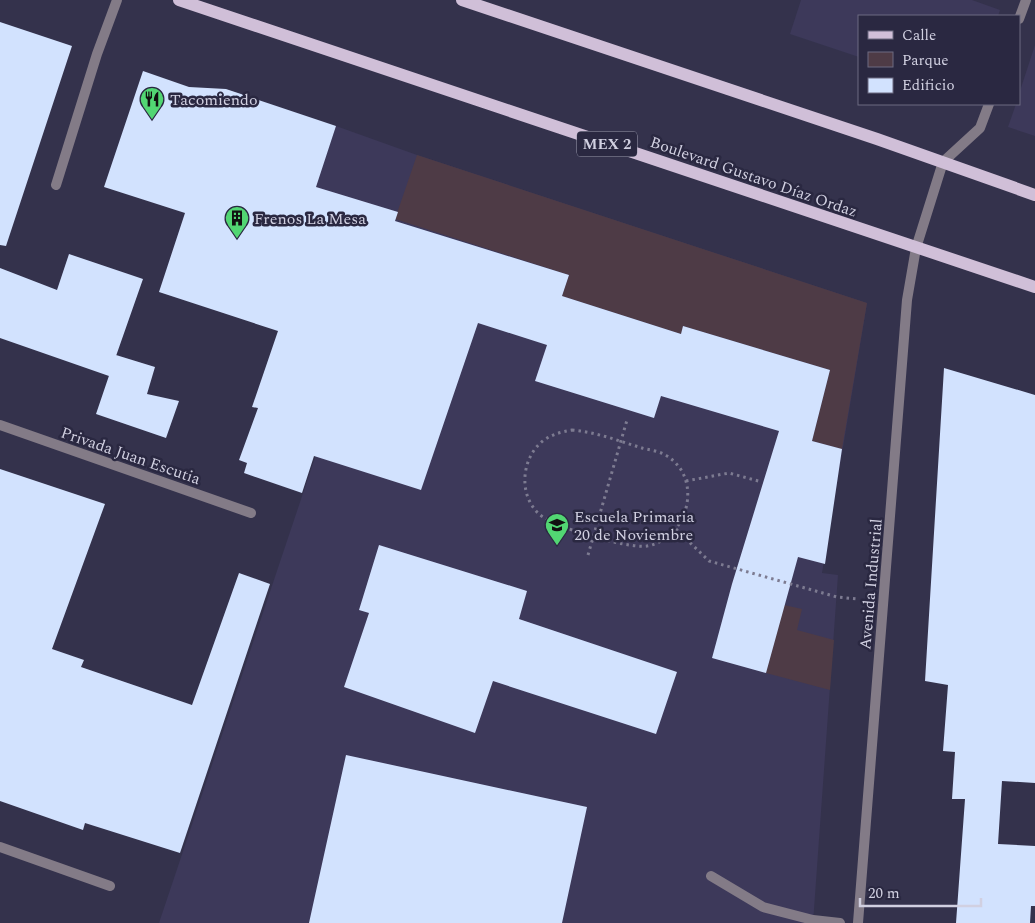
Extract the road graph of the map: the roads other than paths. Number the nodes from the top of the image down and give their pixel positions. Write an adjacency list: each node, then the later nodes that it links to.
1 (117, 0): 8 (street)
2 (179, 0): 10 (main road, Boulevard Gustavo Díaz Ordaz / MEX 2)
3 (462, 0): 7 (main road)
4 (1026, 0): 5 (street)
5 (1020, 16)
6 (989, 105): 7 (street)
7 (943, 162): 9 (main road); 10 (street, Avenida Industrial)
8 (56, 185)
9 (1035, 195)
10 (916, 248): 11 (main road, Boulevard Gustavo Díaz Ordaz / MEX 2); 18 (street, Avenida Industrial)
11 (1035, 286)
12 (0, 425): 13 (street, Privada Juan Escutia)
13 (251, 513)
14 (0, 847): 16 (street)
15 (711, 876): 17 (street)
16 (110, 886)
17 (840, 923)
18 (858, 923)

